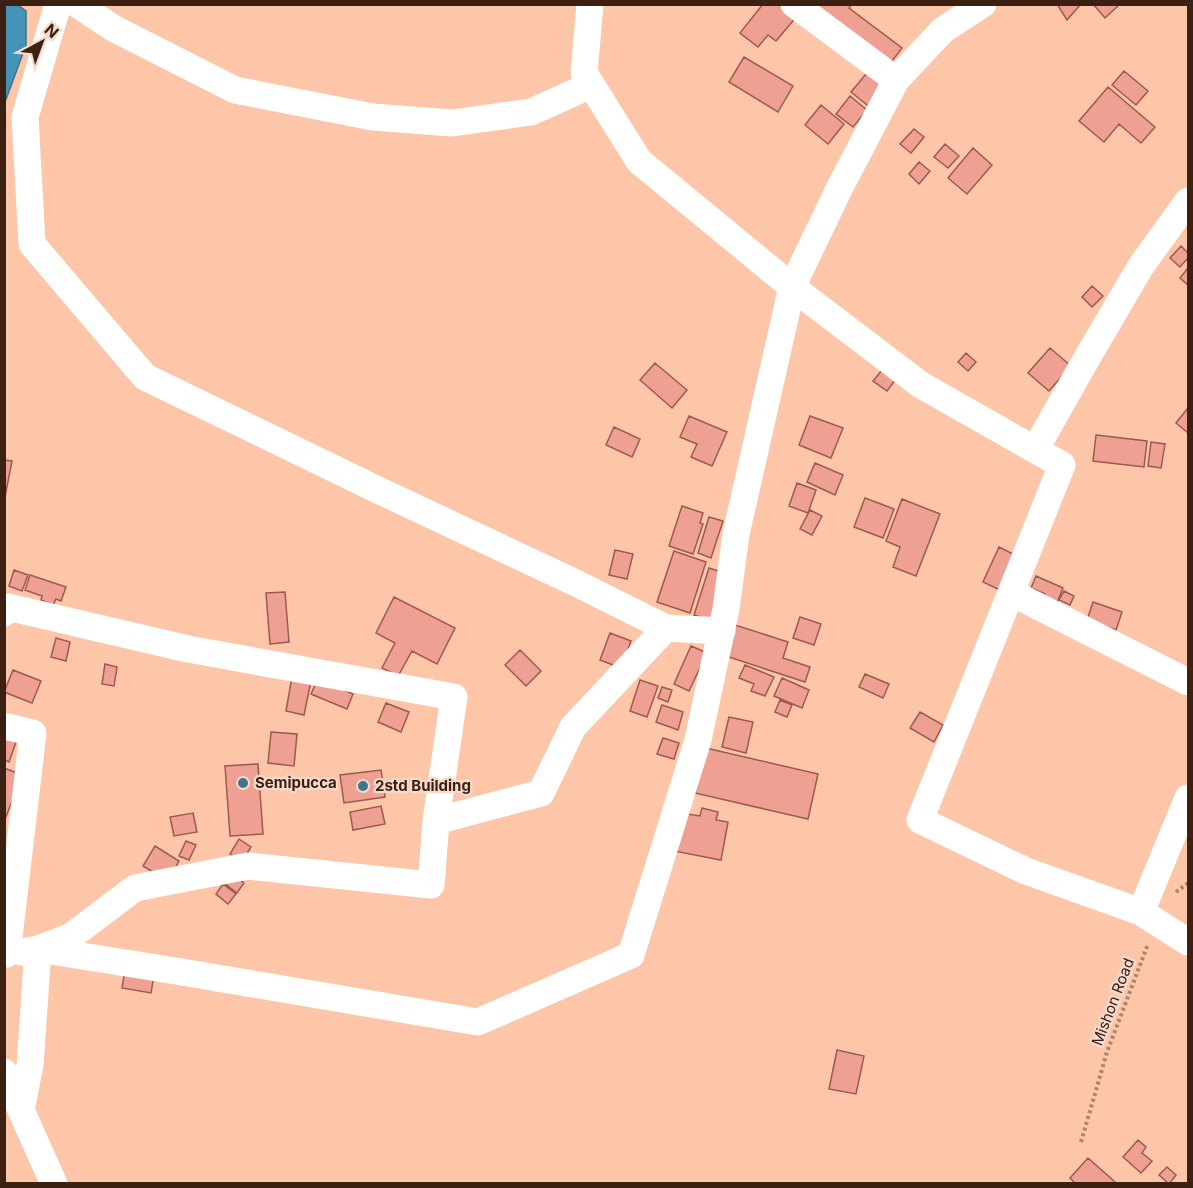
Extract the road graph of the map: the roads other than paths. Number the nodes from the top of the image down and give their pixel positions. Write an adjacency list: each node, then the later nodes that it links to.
1 (58, 4): 13 (street)
2 (77, 4): 7 (street)
3 (590, 4): 7 (street)
4 (794, 4): 6 (street)
5 (983, 4): 6 (street)
6 (896, 80): 9 (street)
7 (591, 84): 9 (street)
8 (1188, 201): 10 (street)
9 (792, 287): 10 (street); 14 (street)
10 (1035, 450): 11 (street)
11 (1012, 593): 15 (street); 19 (street)
12 (4, 613): 18 (street)
13 (666, 628): 14 (street); 18 (street)
14 (722, 631): 21 (street)
15 (1188, 682)
16 (4, 726): 22 (street)
17 (1188, 798): 19 (street)
18 (436, 821): 21 (street)
19 (1149, 917): 20 (street)
20 (1188, 942)
21 (38, 949): 22 (street); 24 (street)
22 (6, 954)
23 (4, 1072): 24 (street)
24 (21, 1110): 25 (street)
25 (54, 1184)

